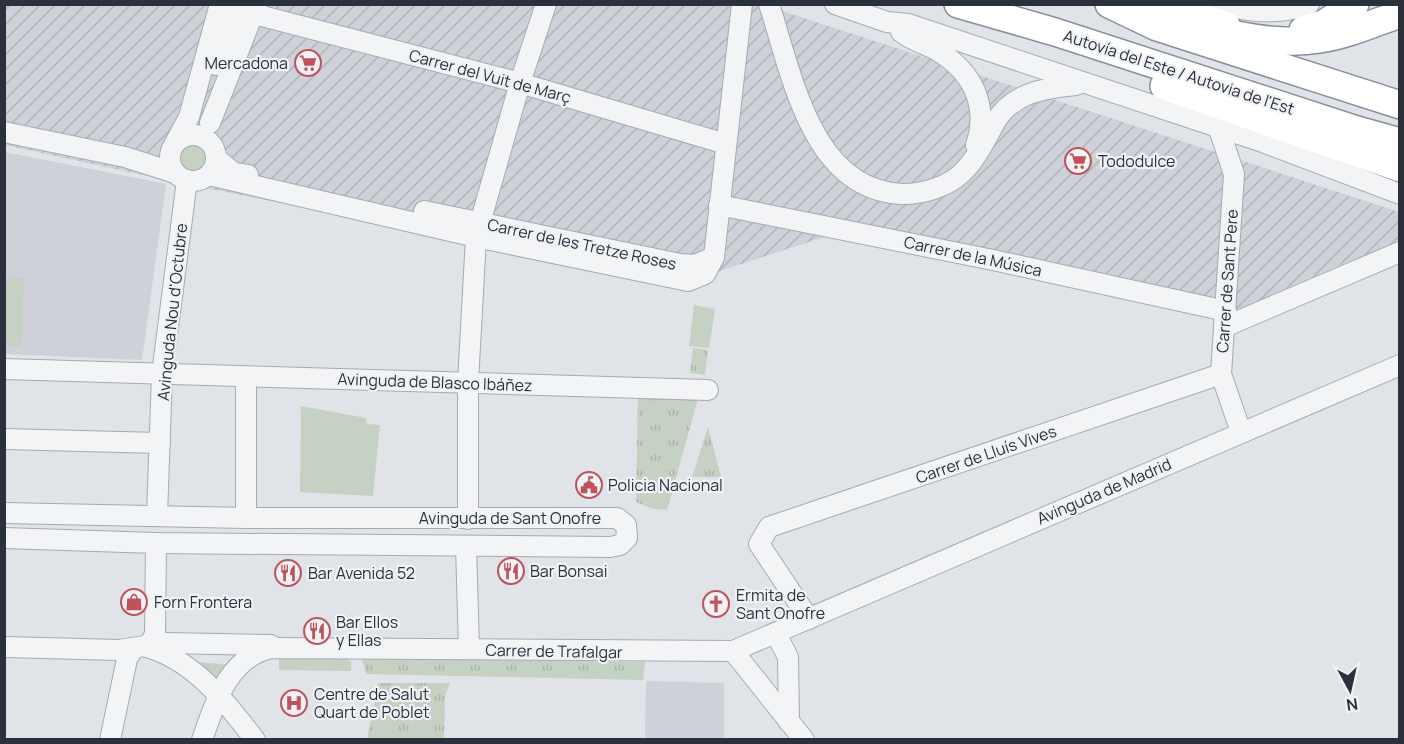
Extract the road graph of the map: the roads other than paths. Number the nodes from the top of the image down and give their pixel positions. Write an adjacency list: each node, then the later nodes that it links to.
1 (236, 4): 18 (street)
2 (546, 4): 19 (street)
3 (742, 4): 27 (street)
4 (769, 4): 31 (street)
5 (835, 4): 17 (street)
6 (958, 4): 16 (highway, Autovía del Este / Autovia de l'Est)
7 (1211, 4): 13 (street)
8 (1309, 4): 13 (street)
9 (1355, 4): 12 (highway)
10 (220, 5): 22 (street)
11 (1115, 6): 12 (highway); 21 (highway)
12 (1153, 8): 15 (highway)
13 (1280, 8)
14 (255, 9): 19 (street, Carrer del Vuit de Març); 23 (street)
15 (1400, 14)
16 (991, 15): 26 (highway, Autovía del Este / Autovia de l'Est); 32 (highway)
17 (887, 22): 20 (street); 31 (street)
18 (212, 76): 22 (street); 23 (street)
19 (520, 83): 27 (street, Carrer del Vuit de Març); 36 (street)
20 (1084, 84): 24 (street); 31 (street)
21 (1400, 105)
22 (189, 117): 28 (street)
23 (210, 123): 30 (street)
24 (1219, 129): 34 (street); 38 (street, Carrer de Sant Pere)
25 (4, 132): 29 (street)
26 (1400, 141)
27 (726, 144): 35 (street)
28 (173, 146): 29 (street); 30 (street); 33 (street)
29 (125, 157): 33 (street)
30 (213, 159): 33 (street); 36 (street, Carrer de les Tretze Roses)
31 (970, 163)
32 (1400, 168)
33 (181, 176): 41 (street, Avinguda Nou d'Octubre)
34 (1400, 194)
35 (719, 205): 36 (street, Carrer de les Tretze Roses); 38 (street, Carrer de la Música)
36 (479, 230): 44 (street)
37 (1400, 252): 38 (street)
38 (1225, 319): 42 (street, Carrer de Sant Pere)
39 (1400, 365): 46 (street, Avinguda de Madrid)
40 (4, 369): 41 (street, Avinguda de Blasco Ibáñez)
41 (162, 374): 43 (street, Avinguda de Blasco Ibáñez); 48 (street, Avinguda Nou d'Octubre)
42 (1221, 374): 46 (street, Carrer de Sant Pere); 56 (street, Carrer de Lluís Vives)
43 (246, 377): 44 (street, Avinguda de Blasco Ibáñez); 51 (street)
44 (468, 383): 45 (street, Avinguda de Blasco Ibáñez); 52 (street)
45 (708, 390)
46 (1241, 432): 56 (street, Avinguda de Madrid)
47 (4, 439): 48 (street)
48 (160, 443): 50 (street, Avinguda Nou d'Octubre)
49 (4, 513): 50 (street, Avinguda de Sant Onofre)
50 (157, 516): 51 (street, Avinguda de Sant Onofre)
51 (246, 518): 52 (street, Avinguda de Sant Onofre)
52 (468, 519): 55 (street, Avinguda de Sant Onofre)
53 (4, 538): 54 (street, Avinguda de Sant Onofre)
54 (156, 543): 55 (street, Avinguda de Sant Onofre); 60 (street)
55 (466, 546): 61 (street)
56 (809, 619): 57 (street, Carrer de Trafalgar)
57 (776, 634): 62 (street, Carrer de Trafalgar); 66 (street)
58 (4, 647): 60 (street, Carrer de Trafalgar)
59 (293, 647): 60 (street, Carrer de Trafalgar); 61 (street, Carrer de Trafalgar); 63 (street, Carrer de Trafalgar)
60 (140, 648): 64 (street); 67 (street)
61 (469, 650): 62 (street, Carrer de Trafalgar)
62 (733, 651): 66 (street)
63 (236, 672): 64 (street, Carrer de Trafalgar); 65 (street)
64 (218, 696): 65 (street); 68 (street, Carrer de Trafalgar)
65 (239, 718): 69 (street)
66 (789, 718): 70 (street); 71 (street)
67 (110, 740)
68 (202, 740)
69 (255, 740)
70 (789, 740)
71 (804, 740)

